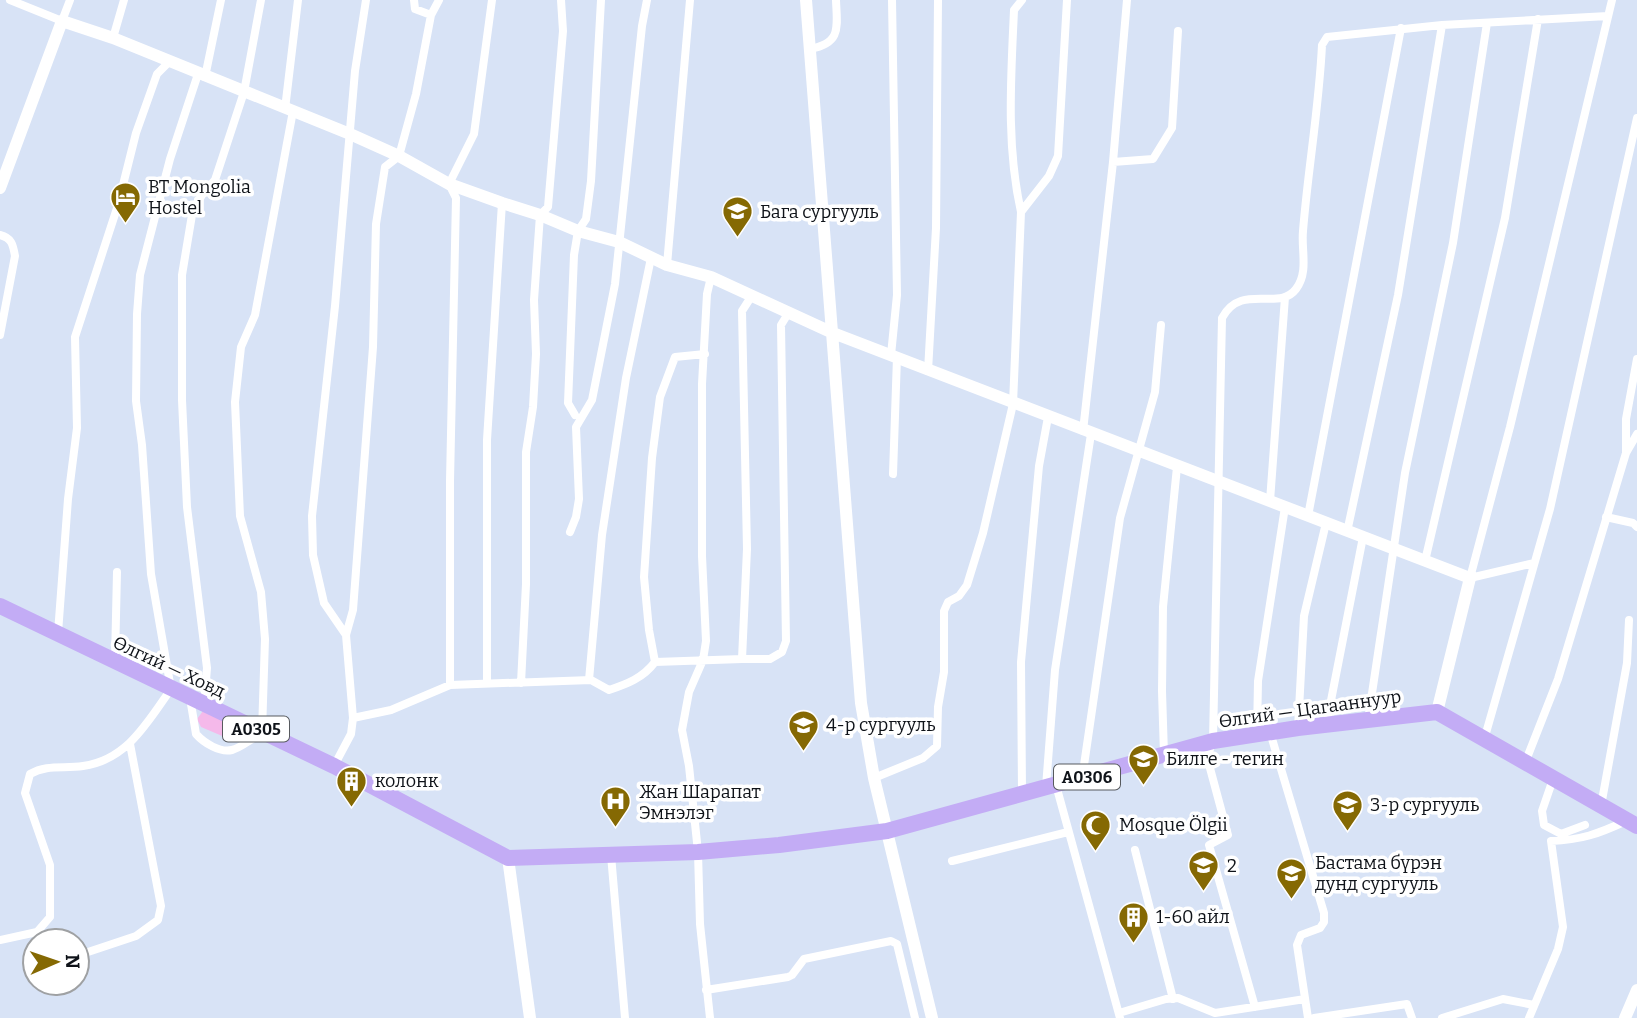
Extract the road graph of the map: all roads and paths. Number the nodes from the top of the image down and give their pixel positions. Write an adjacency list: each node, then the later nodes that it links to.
1 (10, 0): 28 (street)
2 (70, 0): 28 (street)
3 (124, 0): 33 (street)
4 (221, 0): 36 (street)
5 (261, 0): 37 (street)
6 (298, 0): 38 (street)
7 (366, 0): 40 (street)
8 (414, 0): 25 (street)
9 (439, 0): 25 (street)
10 (492, 0): 43 (street)
11 (561, 0): 47 (street)
12 (601, 0): 48 (street)
13 (647, 0): 50 (street)
14 (690, 0): 52 (street)
15 (806, 0): 34 (street)
16 (836, 0): 34 (street)
17 (892, 0): 61 (street)
18 (938, 0): 63 (street)
19 (1007, 0): 24 (street)
20 (1022, 0): 24 (street)
21 (1067, 0): 46 (street)
22 (1127, 0): 42 (street)
23 (1612, 0): 26 (street)
24 (1013, 10): 46 (street)
25 (432, 15): 41 (street)
26 (1608, 16): 27 (street); 87 (street)
27 (1538, 19): 29 (street); 84 (street)
28 (62, 21): 33 (street); 44 (street)
29 (1487, 23): 30 (street); 83 (street)
30 (1442, 25): 31 (street); 81 (street)
31 (1401, 28): 55 (street); 76 (street)
32 (1178, 31): 42 (street)
33 (113, 38): 35 (street)
34 (810, 50): 58 (street)
35 (169, 62): 36 (street); 90 (street)
36 (201, 75): 37 (street); 100 (street)
37 (244, 92): 38 (street); 101 (street)
38 (289, 110): 40 (street); 107 (street)
39 (1637, 118): 85 (street)
40 (350, 134): 41 (street); 91 (street)
41 (399, 156): 43 (street); 91 (street)
42 (1113, 162): 67 (street)
43 (449, 184): 45 (street); 99 (street)
44 (0, 188)
45 (502, 204): 47 (street); 97 (street)
46 (1021, 212): 64 (street)
47 (540, 215): 48 (street); 98 (street)
48 (578, 231): 50 (street); 65 (street)
49 (0, 235): 59 (street)
50 (619, 242): 51 (street); 80 (street)
51 (651, 258): 52 (street); 96 (street)
52 (667, 265): 53 (street)
53 (711, 277): 54 (street); 60 (street)
54 (751, 297): 56 (street); 92 (street)
55 (1286, 297): 73 (street); 74 (street)
56 (789, 312): 58 (street); 92 (street)
57 (1161, 325): 69 (street)
58 (833, 333): 61 (street); 115 (street)
59 (0, 335)
60 (705, 354): 93 (street); 94 (street)
61 (894, 356): 63 (street); 72 (street)
62 (1637, 359): 70 (street)
63 (929, 371): 64 (street)
64 (1013, 404): 66 (street); 115 (street)
65 (576, 415)
66 (1048, 417): 67 (street); 119 (street)
67 (1087, 433): 69 (street); 118 (street)
68 (1637, 434): 70 (street)
69 (1139, 453): 71 (street); 116 (street)
70 (1626, 453): 77 (street)
71 (1177, 467): 73 (street); 112 (street)
72 (893, 474)
73 (1218, 481): 74 (street); 110 (street)
74 (1270, 501): 75 (street)
75 (1285, 507): 76 (street); 108 (street)
76 (1308, 516): 78 (street)
77 (1606, 517): 79 (street); 113 (street)
78 (1326, 523): 81 (street); 106 (street)
79 (1637, 527)
80 (570, 532)
81 (1347, 532): 82 (street)
82 (1363, 537): 83 (street); 105 (street)
83 (1392, 549): 84 (street); 104 (street)
84 (1425, 561): 87 (street)
85 (1534, 563): 87 (street); 109 (street)
86 (117, 572): 95 (street)
87 (1470, 578): 102 (street)
88 (0, 606): 90 (highway, Өлгий — Ховд / A0305)
89 (1629, 620): 120 (street)
90 (58, 633): 95 (highway, Өлгий — Ховд / A0305)
91 (346, 635): 103 (street)
92 (742, 659): 93 (street)
93 (703, 660): 94 (street); 126 (street)
94 (655, 662): 96 (street)
95 (115, 663): 100 (highway, Өлгий — Ховд / A0305)
96 (589, 680): 98 (street)
97 (487, 683): 98 (street); 99 (street)
98 (521, 683)
99 (450, 685): 103 (street)
100 (171, 690): 101 (highway, Өлгий — Ховд / A0305); 111 (street)
101 (197, 702): 107 (highway, Өлгий — Ховд / A0305); 107 (street)
102 (1437, 712): 104 (highway, Өлгий — Цагааннуур / A0306); 109 (highway)
103 (353, 718): 114 (street)
104 (1368, 720): 105 (highway, Өлгий — Цагааннуур / A0306)
105 (1326, 726): 106 (highway, Өлгий — Цагааннуур / A0306)
106 (1298, 728): 108 (highway, Өлгий — Цагааннуур / A0306)
107 (264, 732): 114 (highway, Өлгий — Ховд / A0305)
108 (1263, 733): 110 (highway, Өлгий — Цагааннуур / A0306); 135 (street)
109 (1484, 740): 113 (highway)
110 (1213, 741): 112 (highway, Өлгий — Цагааннуур / A0306); 137 (street)
111 (130, 744): 130 (street); 131 (street)
112 (1164, 755): 116 (highway, Өлгий — Цагааннуур / A0306)
113 (1525, 762): 120 (highway)
114 (334, 766): 128 (highway, Өлгий — Ховд / A0305)
115 (874, 778): 123 (street)
116 (1082, 779): 118 (highway, Өлгий — Цагааннуур / A0306)
117 (1552, 782): 122 (street)
118 (1051, 786): 119 (highway, Өлгий — Цагааннуур / A0306); 124 (street)
119 (1022, 793): 123 (highway, Өлгий — Цагааннуур / A0306)
120 (1601, 806): 121 (highway)
121 (1632, 823): 136 (street)
122 (1585, 825)
123 (887, 831): 126 (highway, Өлгий — Цагааннуур / A0306); 144 (street)
124 (1068, 832): 129 (street); 138 (street)
125 (1135, 849): 134 (street)
126 (698, 852): 127 (highway, Өлгий — Цагааннуур / A0306); 132 (street)
127 (611, 855): 128 (highway, Өлгий — Цагааннуур / A0306); 141 (street)
128 (508, 858): 140 (street)
129 (952, 861)
130 (0, 940)
131 (91, 951)
132 (706, 990): 142 (street); 143 (street)
133 (1637, 990): 150 (street)
134 (1173, 999): 137 (street); 138 (street)
135 (1305, 999): 137 (street); 145 (street)
136 (1534, 1005): 139 (street); 149 (street)
137 (1255, 1007)
138 (1119, 1015)
139 (1461, 1015): 148 (street)
140 (530, 1018)
141 (625, 1018)
142 (710, 1018)
143 (915, 1018)
144 (932, 1018)
145 (1308, 1018)
146 (1314, 1018): 147 (street)
147 (1412, 1018)
148 (1442, 1018)
149 (1529, 1018)
150 (1625, 1018)

